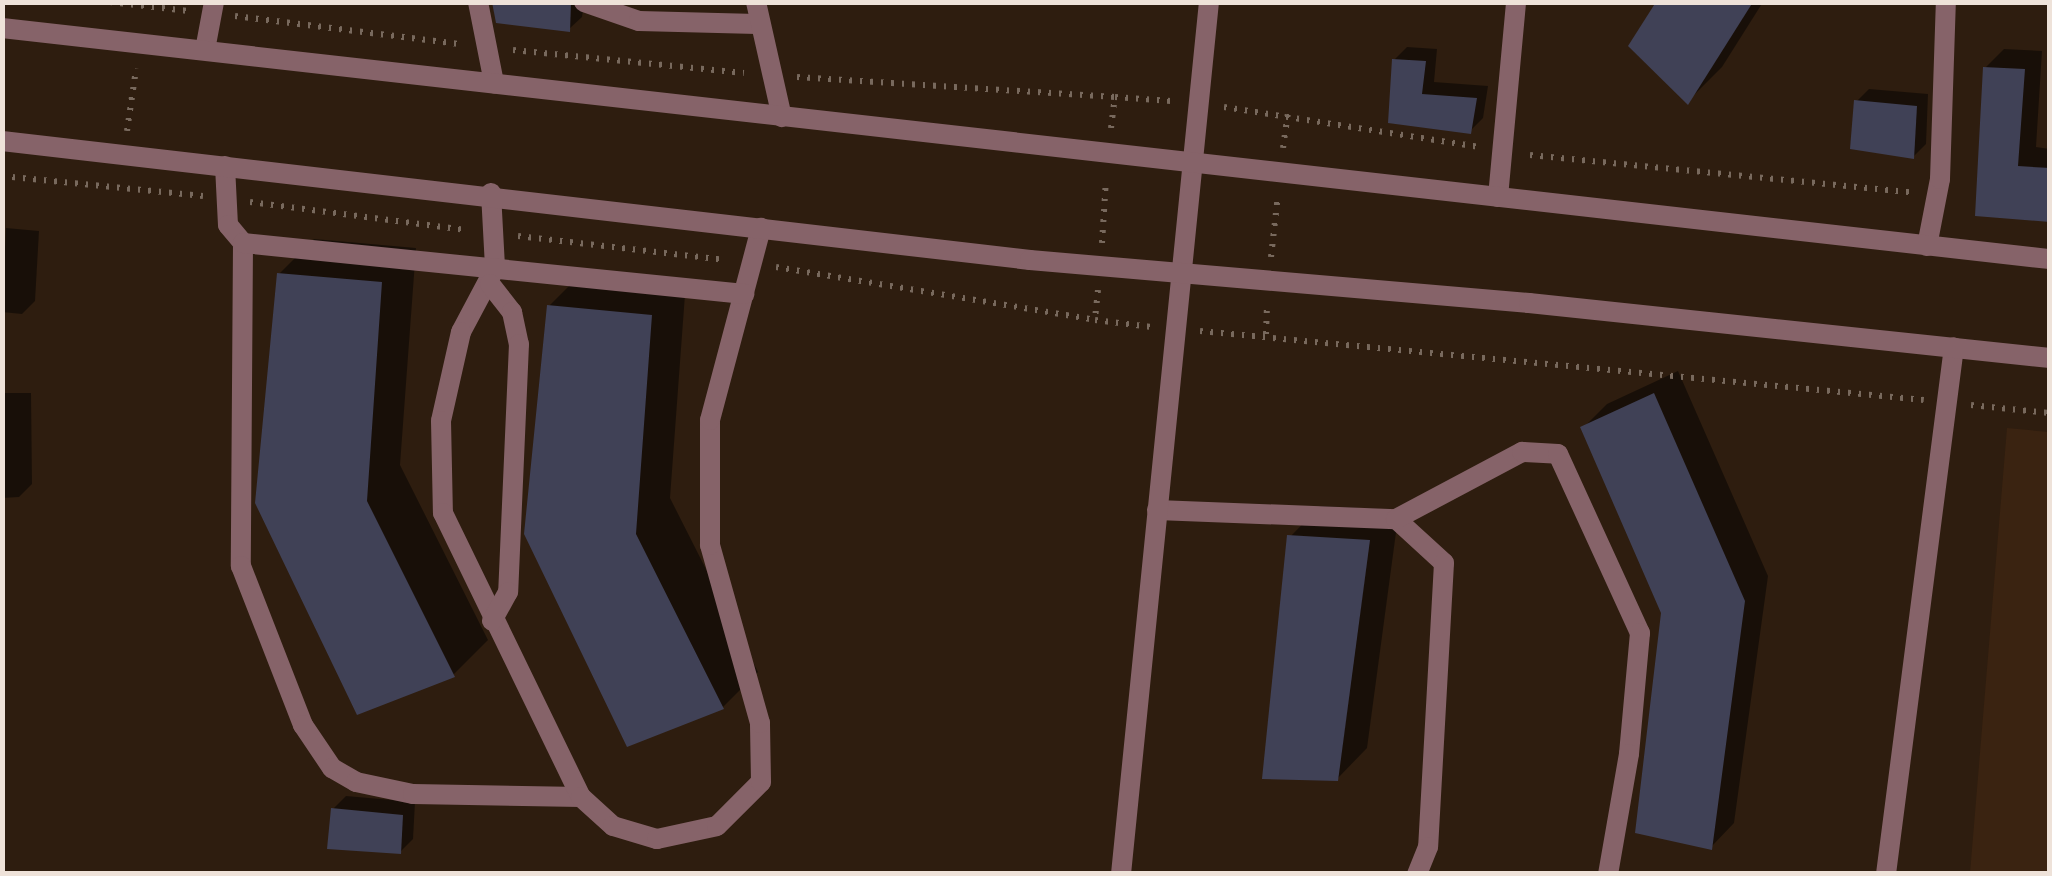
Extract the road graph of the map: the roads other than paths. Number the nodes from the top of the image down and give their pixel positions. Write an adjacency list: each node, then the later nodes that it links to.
1 (478, 2): 11 (street)
2 (584, 2): 8 (street)
3 (756, 2): 8 (street)
4 (1209, 2): 14 (street)
5 (1516, 2): 17 (street)
6 (1946, 2): 20 (street)
7 (213, 8): 10 (street)
8 (756, 24): 12 (street)
9 (2, 28): 10 (street)
10 (205, 50): 11 (street)
11 (494, 83): 12 (street)
12 (782, 117): 14 (street)
13 (2, 141): 15 (street)
14 (1190, 160): 17 (street); 22 (street)
15 (225, 166): 16 (street); 19 (street)
16 (491, 193): 18 (street); 23 (street)
17 (1498, 197): 20 (street)
18 (761, 228): 22 (street); 24 (street)
19 (243, 243): 23 (street); 30 (street)
20 (1926, 246): 21 (street)
21 (2050, 259)
22 (1181, 272): 25 (street); 27 (street)
23 (492, 276): 24 (street); 29 (street); 29 (street)
24 (744, 294): 30 (street)
25 (1954, 347): 26 (street); 34 (street)
26 (2050, 358)
27 (1157, 510): 28 (street); 31 (street)
28 (1396, 519): 32 (street); 33 (street)
29 (492, 621): 30 (street)
30 (581, 798)
31 (1120, 874)
32 (1416, 874)
33 (1608, 874)
34 (1886, 874)

